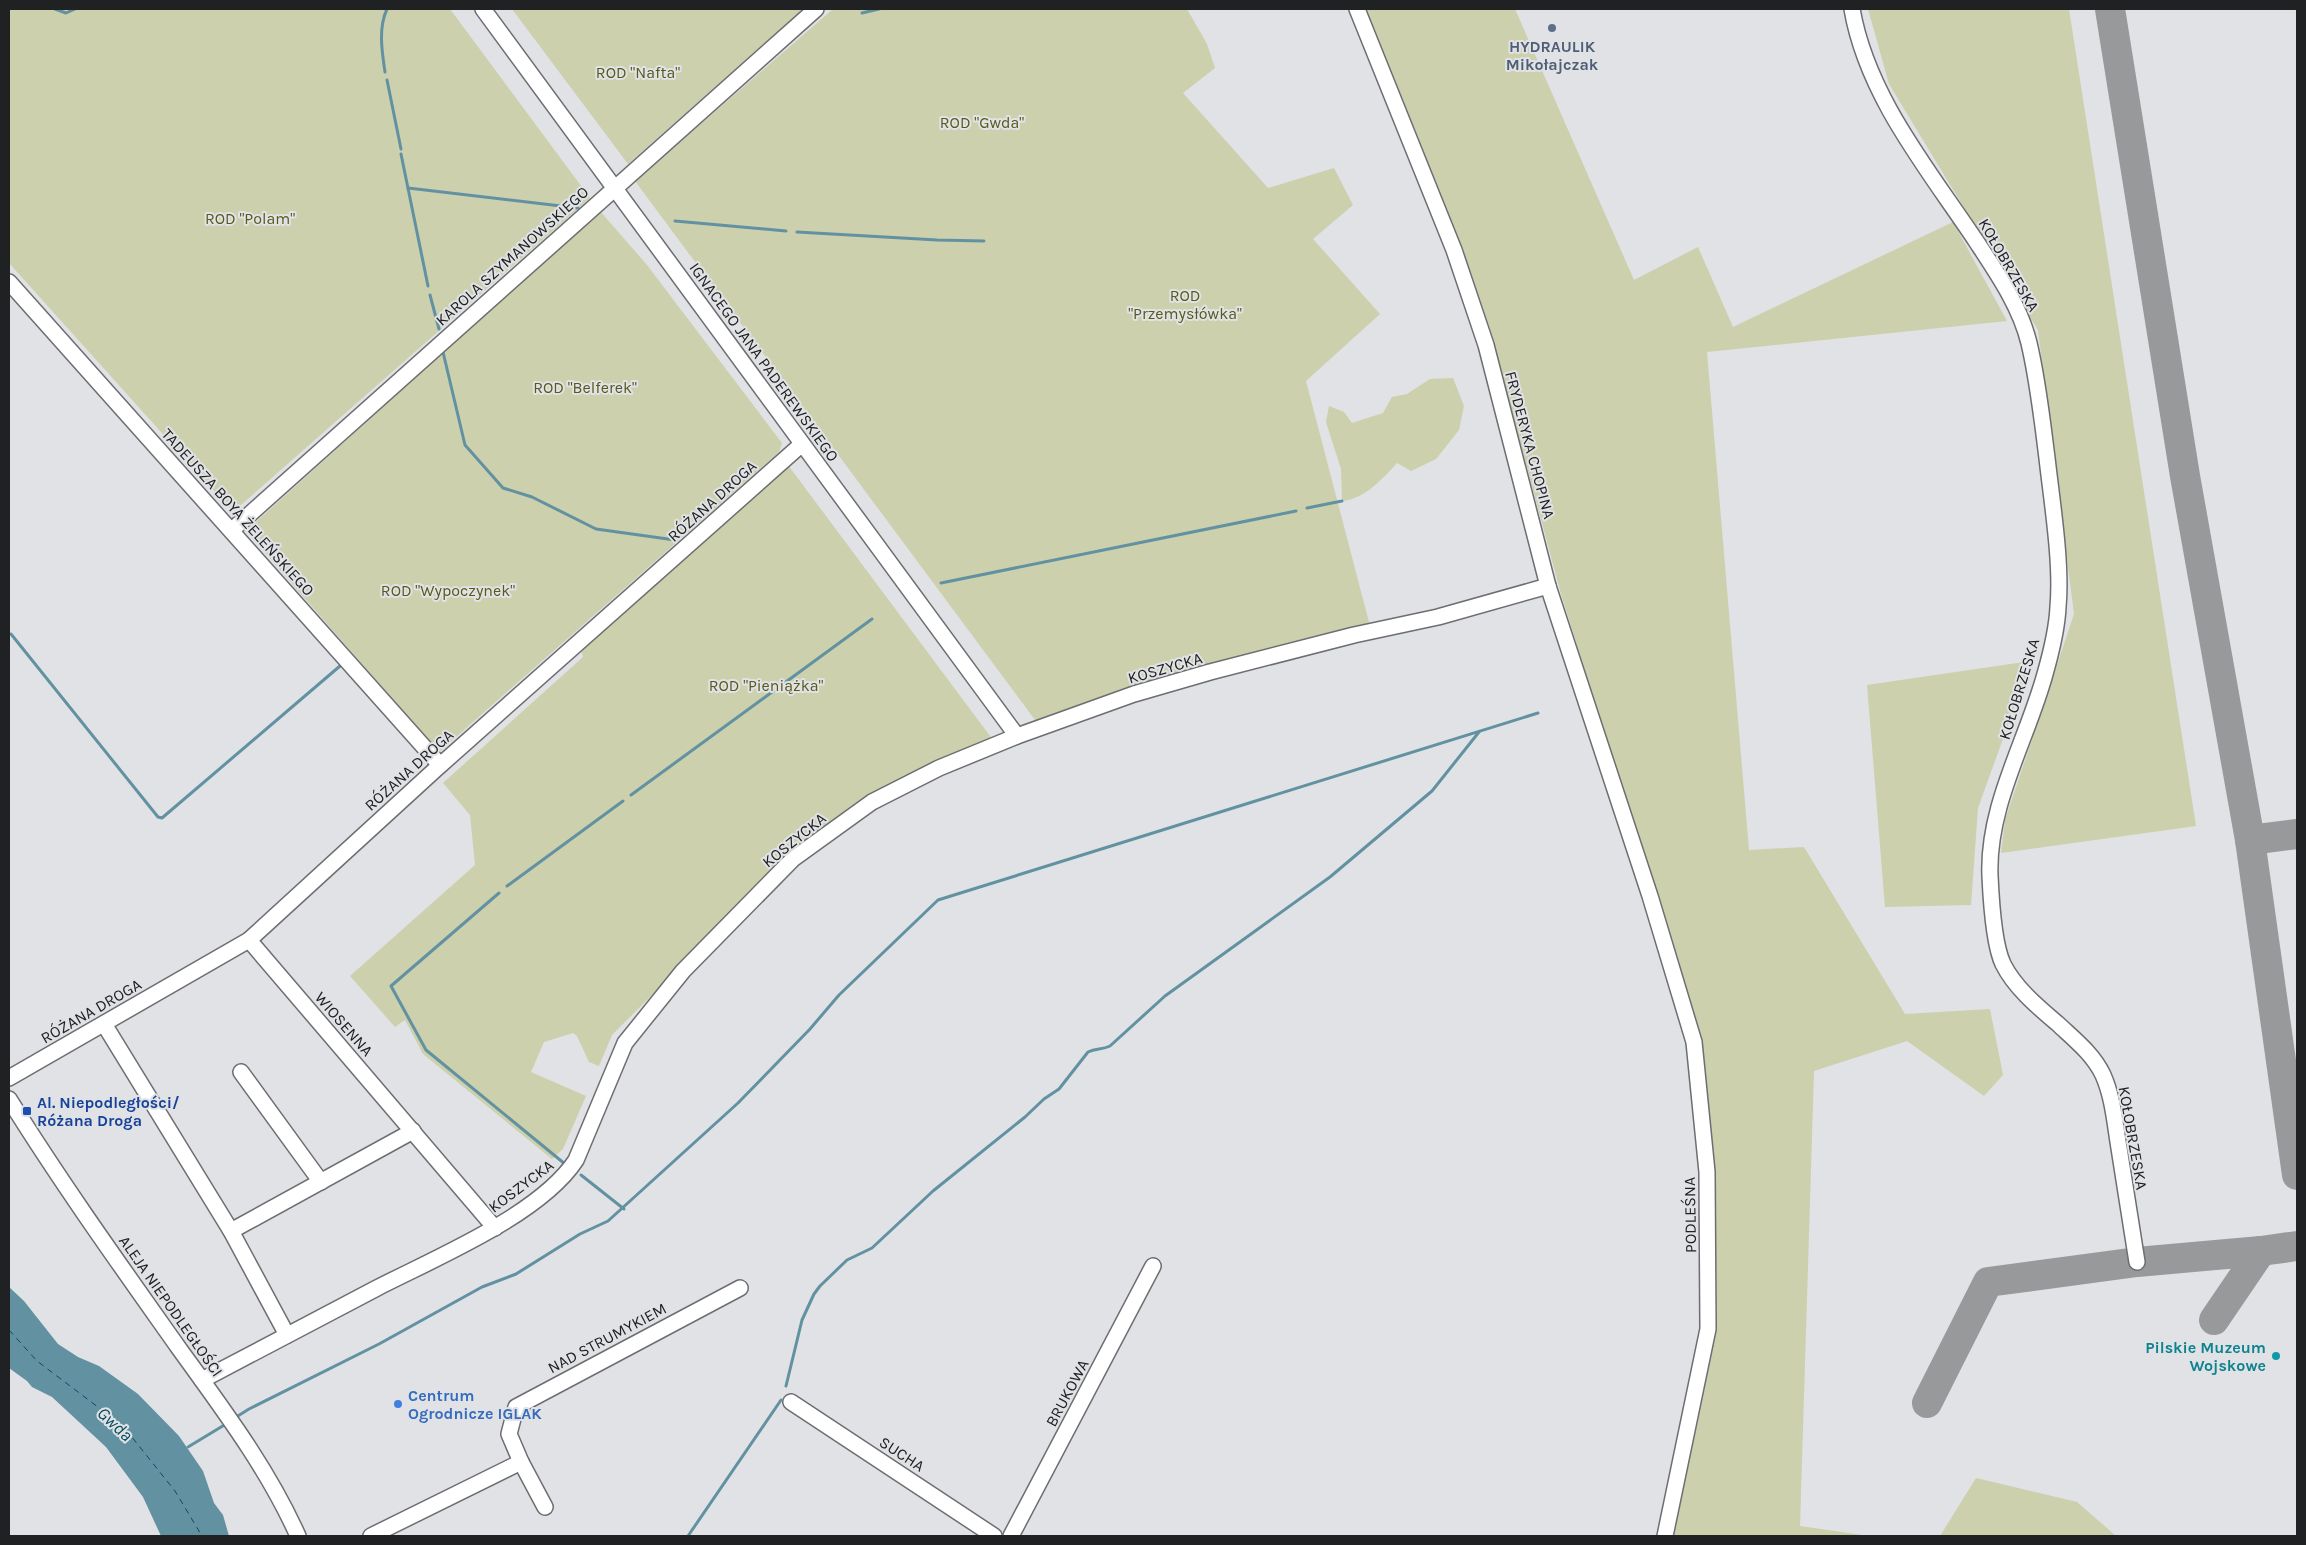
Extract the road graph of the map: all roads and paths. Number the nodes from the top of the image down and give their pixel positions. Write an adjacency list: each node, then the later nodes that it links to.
1 (483, 9): 5 (street, IGNACEGO JANA PADEREWSKIEGO)
2 (816, 9): 5 (street, KAROLA SZYMANOWSKIEGO)
3 (1357, 9): 9 (street, FRYDERYKA CHOPINA)
4 (1852, 9): 22 (street, KOŁOBRZESKA)
5 (615, 187): 7 (street, IGNACEGO JANA PADEREWSKIEGO); 8 (street, KAROLA SZYMANOWSKIEGO)
6 (9, 282): 8 (street, TADEUSZA BOYA ŻELEŃSKIEGO)
7 (802, 444): 10 (street, IGNACEGO JANA PADEREWSKIEGO); 11 (street, RÓŻANA DROGA)
8 (232, 530): 11 (street, TADEUSZA BOYA ŻELEŃSKIEGO)
9 (1548, 586): 10 (street, KOSZYCKA); 12 (street, FRYDERYKA CHOPINA)
10 (1017, 736): 20 (street, KOSZYCKA)
11 (440, 765): 13 (street, RÓŻANA DROGA)
12 (1650, 896): 34 (street, PODLEŚNA)
13 (249, 940): 14 (street, RÓŻANA DROGA); 18 (street, WIOSENNA)
14 (104, 1024): 16 (street, RÓŻANA DROGA); 21 (street)
15 (241, 1072): 19 (street)
16 (9, 1078)
17 (9, 1099): 26 (street, ALEJA NIEPODLEGŁOŚCI)
18 (413, 1130): 19 (street); 20 (street, WIOSENNA)
19 (321, 1182): 21 (street)
20 (495, 1228): 25 (street, KOSZYCKA)
21 (231, 1231): 25 (street)
22 (2136, 1262)
23 (1153, 1266): 33 (street, BRUKOWA)
24 (740, 1288): 28 (street, NAD STRUMYKIEM)
25 (286, 1335): 26 (street, KOSZYCKA)
26 (202, 1380): 30 (street, ALEJA NIEPODLEGŁOŚCI)
27 (791, 1402): 32 (street, SUCHA)
28 (521, 1462): 29 (street, NAD STRUMYKIEM); 31 (street)
29 (545, 1507)
30 (298, 1536)
31 (371, 1536)
32 (994, 1536)
33 (1011, 1536)
34 (1665, 1536)

